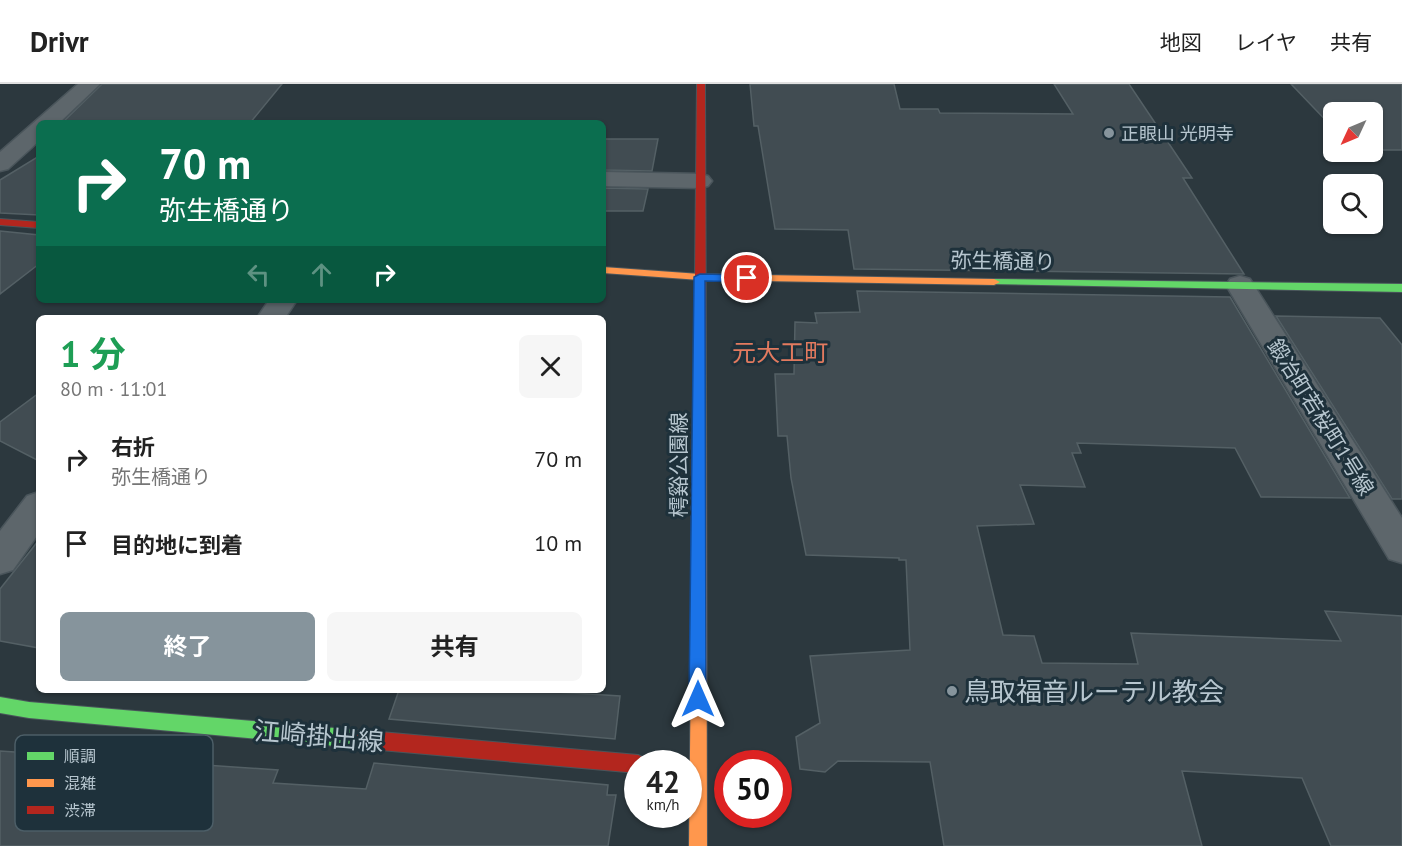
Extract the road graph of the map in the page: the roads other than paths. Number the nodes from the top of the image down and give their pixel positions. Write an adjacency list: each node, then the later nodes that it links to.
1 (90, 84): 3 (street)
2 (701, 84): 7 (street, 樗谿公園線)
3 (49, 120)
4 (36, 132): 5 (street)
5 (0, 164)
6 (606, 180): 7 (street)
7 (700, 181): 11 (street, 樗谿公園線)
8 (0, 222): 9 (street)
9 (36, 225)
10 (606, 270): 11 (street, 弥生橋通り)
11 (700, 277): 12 (street, 弥生橋通り); 18 (street, 樗谿公園線)
12 (1240, 285): 13 (street, 弥生橋通り); 15 (street, 鍛冶町若桜町1号線)
13 (1402, 288)
14 (36, 510): 16 (street)
15 (1402, 548)
16 (0, 559)
17 (0, 705): 19 (street, 江崎掛出線)
18 (693, 750)
19 (624, 763)
20 (697, 828): 21 (street, 樗谿公園線)
21 (698, 846)

